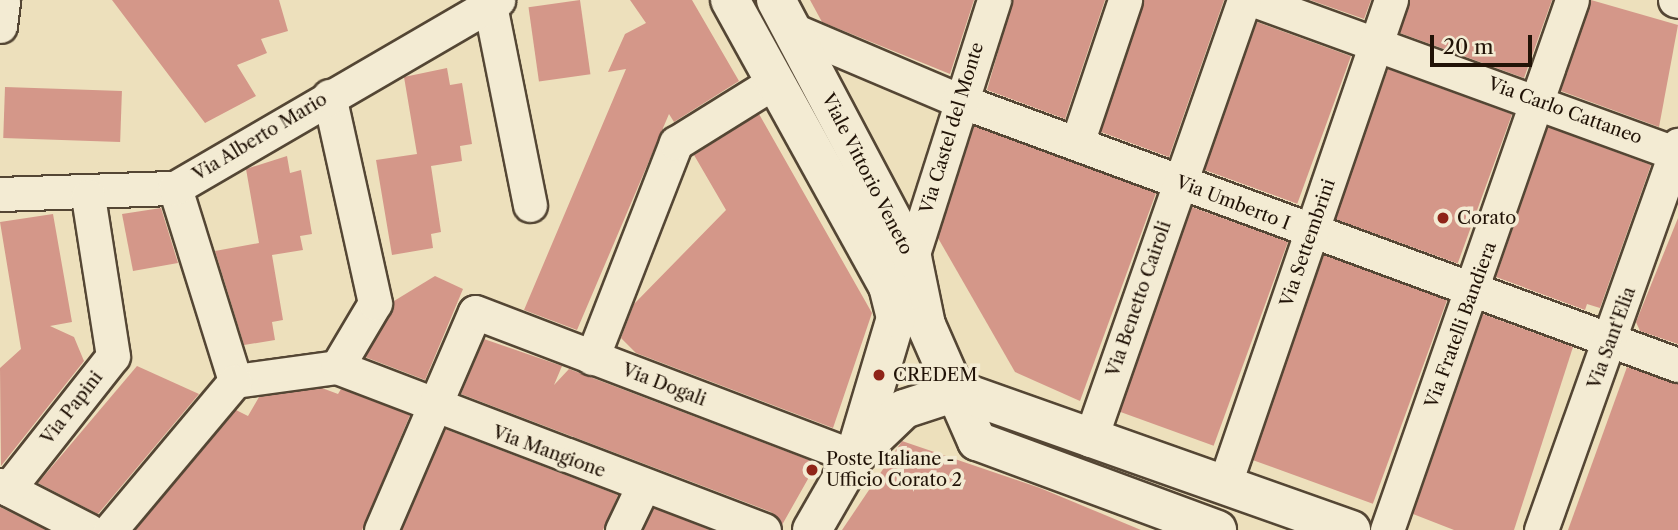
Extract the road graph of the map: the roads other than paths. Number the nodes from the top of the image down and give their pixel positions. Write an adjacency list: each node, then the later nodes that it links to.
1 (3, 0): 11 (street)
2 (730, 0): 13 (main road, Viale Vittorio Veneto)
3 (994, 0): 15 (street, Via Castel del Monte)
4 (1125, 0): 17 (street)
5 (1244, 0): 19 (street, Via Benetto Cairoli)
6 (1254, 0): 12 (street, Via Carlo Cattaneo)
7 (1391, 0): 12 (street, Via Settembrini)
8 (1573, 0): 16 (street, Via Fratelli Bandiera)
9 (493, 1): 14 (street, Via Alberto Mario); 23 (street)
10 (785, 15): 15 (street, Via Umberto I); 26 (main road, Viale Vittorio Veneto)
11 (0, 26)
12 (1374, 45): 16 (street, Via Carlo Cattaneo); 24 (street, Via Settembrini)
13 (774, 82): 26 (main road, Viale Vittorio Veneto); 28 (street)
14 (329, 96): 20 (street, Via Alberto Mario); 30 (street)
15 (958, 100): 17 (street, Via Umberto I); 26 (street, Via Castel del Monte)
16 (1541, 100): 18 (street, Via Carlo Cattaneo); 25 (street, Via Fratelli Bandiera)
17 (1077, 144): 19 (street, Via Umberto I)
18 (1677, 150): 27 (street, Via Sant'Elia)
19 (1179, 183): 24 (street, Via Umberto I); 34 (street, Via Benetto Cairoli)
20 (175, 188): 22 (street, Via Alberto Mario); 31 (street)
21 (0, 194): 22 (street, Via Alberto Mario)
22 (88, 196): 38 (street, Via Papini)
23 (530, 205)
24 (1312, 233): 25 (street, Via Umberto I); 37 (street, Via Settembrini)
25 (1474, 291): 27 (street, Via Umberto I); 47 (street, Via Fratelli Bandiera)
26 (905, 297): 32 (main road, Viale Vittorio Veneto); 35 (main road, Via Castel del Monte)
27 (1612, 340): 29 (street, Via Umberto I); 48 (street, Via Sant'Elia)
28 (592, 358): 33 (street, Via Dogali); 35 (street, Via Dogali)
29 (1678, 365)
30 (337, 367): 31 (street); 33 (street, Via Mangione)
31 (235, 381): 40 (street)
32 (959, 391): 34 (main road); 35 (main road, Via Castel del Monte); 45 (main road, Viale Vittorio Veneto)
33 (431, 408): 36 (street, Via Mangione); 41 (street)
34 (1090, 440): 37 (main road)
35 (854, 457): 44 (main road, Via Castel del Monte)
36 (643, 486): 42 (street); 43 (street, Via Mangione)
37 (1224, 486): 46 (main road)
38 (4, 487): 39 (street)
39 (89, 530)
40 (110, 530)
41 (381, 530)
42 (622, 530)
43 (764, 530)
44 (812, 530)
45 (1217, 530)
46 (1351, 530)
47 (1387, 530)
48 (1541, 530)

